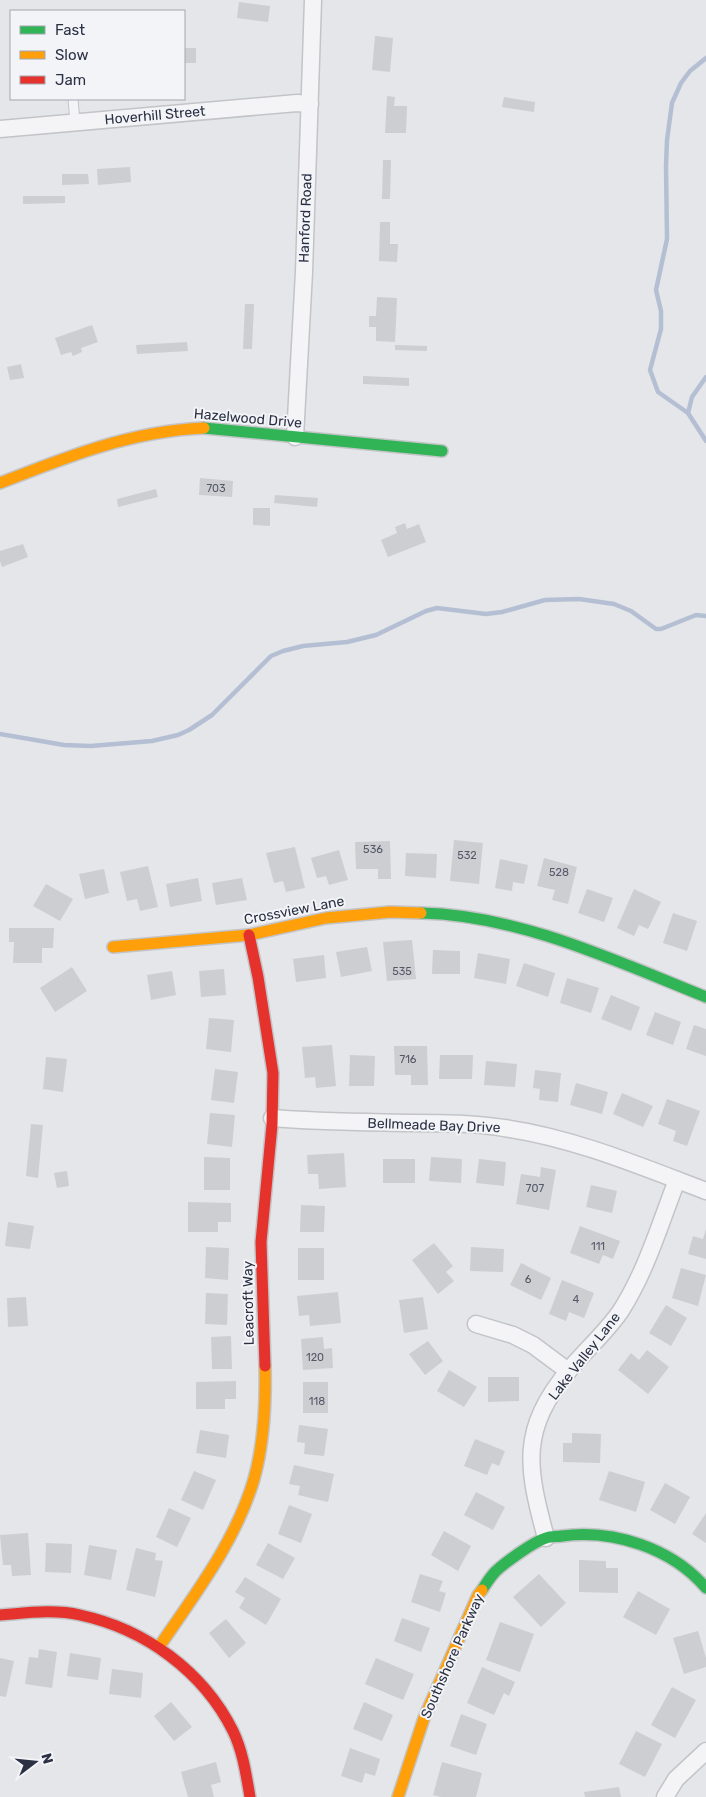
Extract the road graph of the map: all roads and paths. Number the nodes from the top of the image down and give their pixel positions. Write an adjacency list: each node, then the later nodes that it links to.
1 (313, 0): 3 (street, Hanford Road)
2 (73, 100): 4 (lane)
3 (310, 104): 4 (street, Hoverhill Street); 6 (street, Hanford Road)
4 (75, 122): 5 (street, Hoverhill Street)
5 (0, 129)
6 (296, 437): 7 (street, Hazelwood Drive); 8 (street, Hazelwood Drive)
7 (442, 451)
8 (0, 482)
9 (249, 935): 10 (street, Crossview Lane); 11 (street, Crossview Lane); 12 (street, Leacroft Way)
10 (113, 947)
11 (706, 997)
12 (272, 1118): 13 (street, Bellmeade Bay Drive); 20 (street, Leacroft Way)
13 (677, 1180): 14 (street, Bellmeade Bay Drive); 16 (street, Lake Valley Lane)
14 (706, 1191)
15 (476, 1324): 16 (street)
16 (568, 1371): 17 (street, Lake Valley Lane)
17 (546, 1538): 18 (street, Southshore Parkway); 23 (street, Southshore Parkway)
18 (706, 1588)
19 (0, 1615): 20 (street)
20 (159, 1646): 22 (street)
21 (706, 1751): 24 (street)
22 (250, 1797)
23 (398, 1797)
24 (665, 1797)

